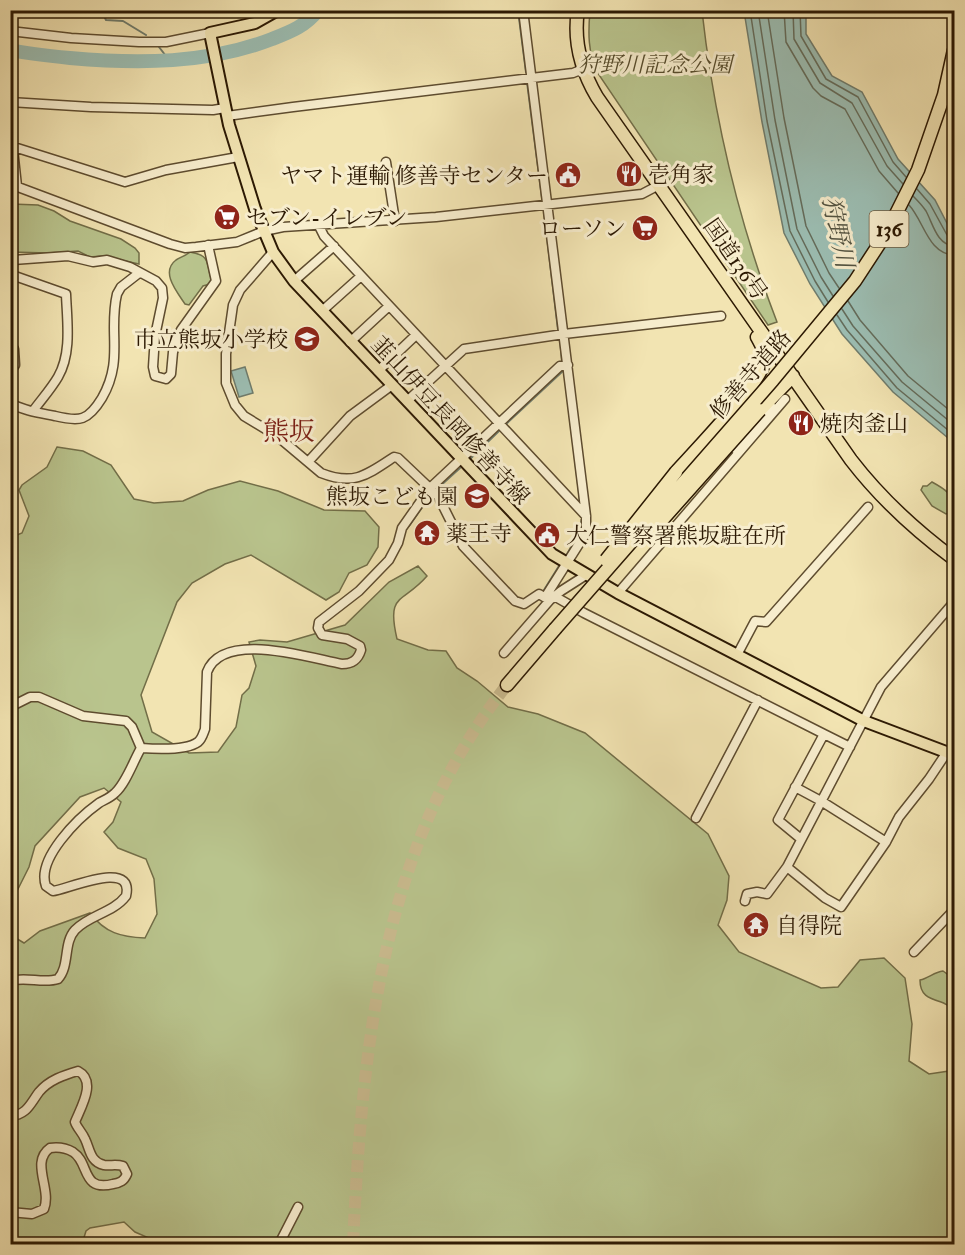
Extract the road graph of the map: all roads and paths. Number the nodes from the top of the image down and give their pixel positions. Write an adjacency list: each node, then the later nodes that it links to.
1 (278, 10): 5 (main road)
2 (523, 10): 8 (street)
3 (578, 10): 7 (highway, 国道136号)
4 (10, 31): 5 (street)
5 (211, 35): 10 (main road, 韮山伊豆長岡修善寺線)
6 (954, 50): 58 (highway, 修善寺道路 / 136, bridge)
7 (583, 69): 8 (street); 16 (highway, 国道136号)
8 (532, 78): 10 (street); 17 (street)
9 (10, 102): 10 (street)
10 (226, 112): 13 (main road, 韮山伊豆長岡修善寺線)
11 (10, 121): 12 (street)
12 (14, 147): 13 (street); 15 (street)
13 (238, 157): 20 (main road, 韮山伊豆長岡修善寺線)
14 (386, 162): 18 (street)
15 (14, 185): 21 (street)
16 (659, 185): 17 (street); 27 (highway, 国道136号)
17 (548, 204): 18 (street); 31 (street)
18 (395, 221): 19 (street)
19 (319, 226): 20 (street); 22 (street)
20 (264, 231): 21 (street); 23 (main road, 韮山伊豆長岡修善寺線)
21 (208, 245): 24 (street)
22 (334, 246): 25 (street); 26 (street)
23 (273, 252): 26 (main road, 韮山伊豆長岡修善寺線); 49 (street)
24 (139, 273): 46 (street); 46 (street)
25 (361, 276): 28 (street); 29 (street)
26 (294, 281): 29 (main road, 韮山伊豆長岡修善寺線)
27 (728, 287): 35 (highway, 国道136号); 41 (highway)
28 (389, 306): 32 (street); 33 (street)
29 (322, 311): 33 (main road, 韮山伊豆長岡修善寺線)
30 (722, 316): 31 (street)
31 (564, 334): 36 (street); 37 (street)
32 (416, 335): 37 (street); 38 (street)
33 (350, 342): 38 (main road, 韮山伊豆長岡修善寺線)
34 (10, 346): 39 (street)
35 (784, 364): 40 (highway, 国道136号); 41 (highway)
36 (568, 365): 47 (street); 52 (street)
37 (445, 366): 44 (street); 47 (street)
38 (378, 370): 42 (main road, 韮山伊豆長岡修善寺線)
39 (10, 372)
40 (793, 376): 43 (highway); 53 (highway, 国道136号)
41 (757, 378): 60 (highway, bridge)
42 (392, 385): 44 (main road, 韮山伊豆長岡修善寺線); 49 (street)
43 (778, 398): 56 (street); 58 (highway, bridge)
44 (407, 401): 48 (main road, 韮山伊豆長岡修善寺線)
45 (10, 403): 46 (street)
46 (33, 411)
47 (500, 424): 48 (street); 52 (street)
48 (462, 460): 50 (street); 54 (main road, 韮山伊豆長岡修善寺線)
49 (308, 462): 50 (street)
50 (430, 488): 57 (street); 69 (street)
51 (868, 507): 62 (street)
52 (586, 516): 54 (street)
53 (954, 559)
54 (567, 564): 55 (main road, 韮山伊豆長岡修善寺線); 57 (street)
55 (586, 575): 56 (main road, 韮山伊豆長岡修善寺線); 57 (street)
56 (618, 593): 62 (main road, 韮山伊豆長岡修善寺線)
57 (550, 597): 61 (street); 64 (street)
58 (581, 602): 60 (highway, 修善寺道路 / 136, bridge)
59 (954, 602): 66 (street)
60 (555, 629): 63 (highway, 修善寺道路 / 136)
61 (504, 653)
62 (737, 655): 66 (main road, 韮山伊豆長岡修善寺線)
63 (507, 685)
64 (758, 700): 67 (street); 73 (street)
65 (10, 707): 69 (street)
66 (864, 721): 68 (street); 70 (main road, 韮山伊豆長岡修善寺線)
67 (824, 734): 68 (street); 71 (street)
68 (850, 747): 72 (street)
69 (141, 748): 80 (street)
70 (951, 753): 75 (street)
71 (795, 787): 72 (street); 74 (street)
72 (822, 801): 74 (street); 75 (street)
73 (696, 818)
74 (801, 839): 76 (street)
75 (886, 842): 76 (street)
76 (787, 867): 77 (street)
77 (745, 901)
78 (954, 910): 79 (street)
79 (914, 952)
80 (10, 981)
81 (10, 1116): 83 (street)
82 (298, 1207): 84 (street)
83 (10, 1212)
84 (279, 1245)

